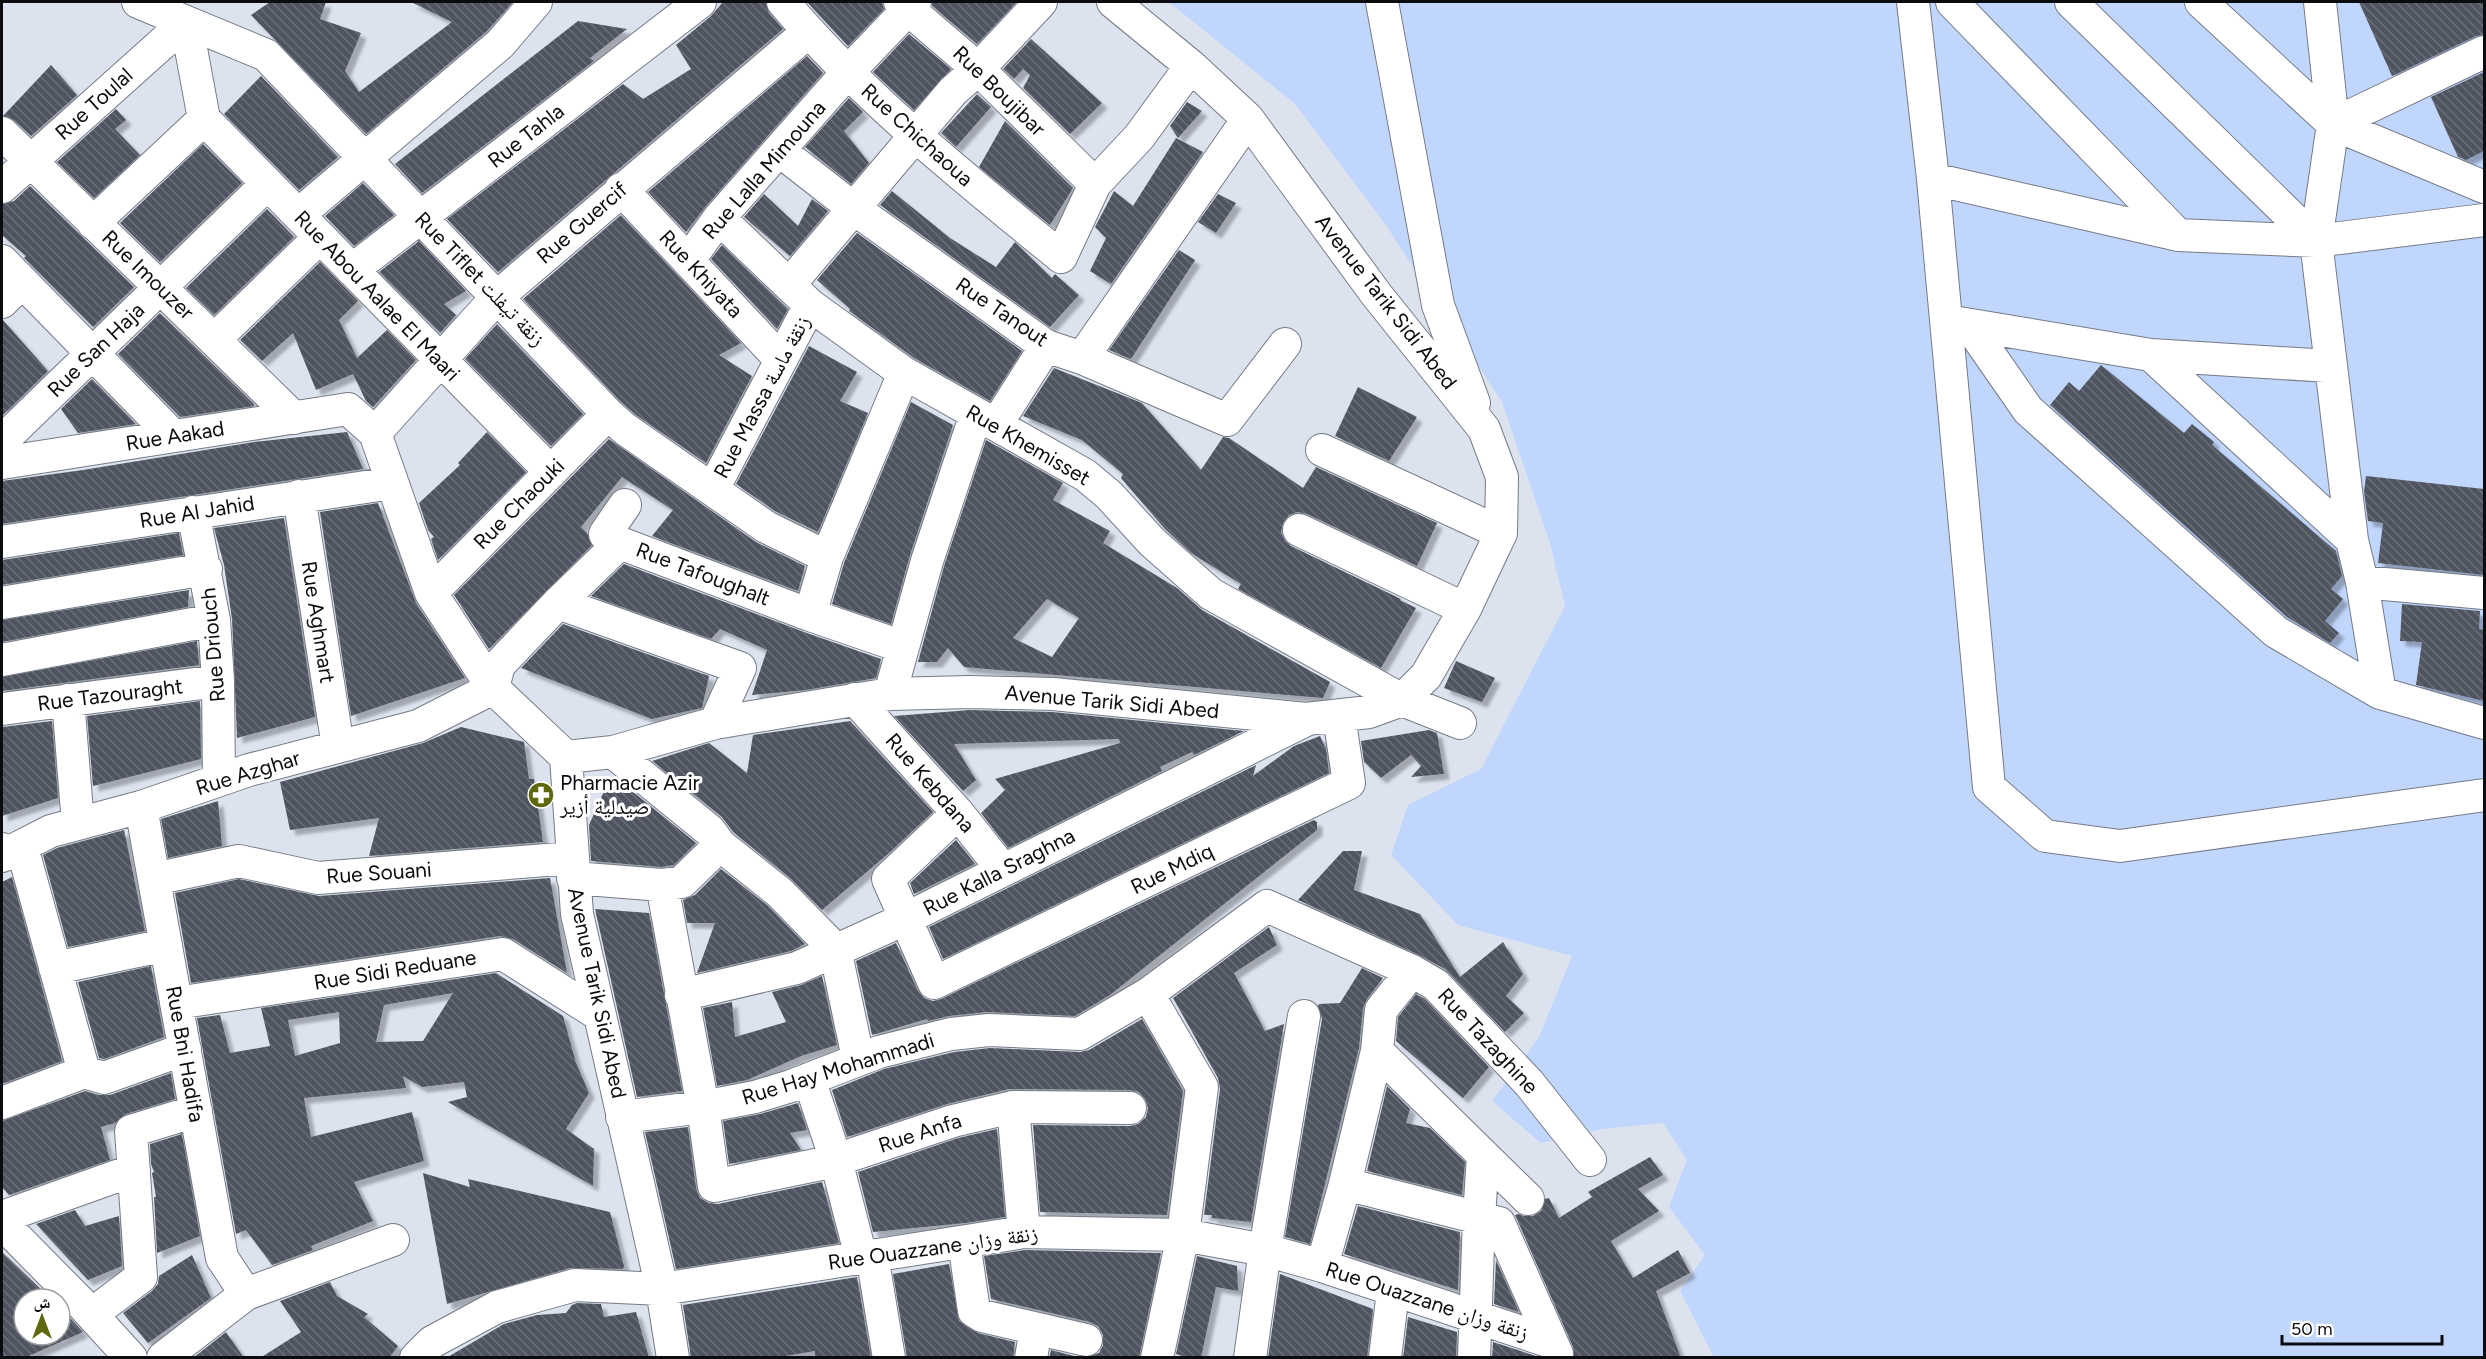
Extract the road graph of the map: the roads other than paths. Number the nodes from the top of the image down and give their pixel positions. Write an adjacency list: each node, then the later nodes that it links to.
1 (138, 2): 14 (street, Rue Tiflet زنقة تيفلت)
2 (536, 2): 26 (street)
3 (700, 2): 36 (street, Rue Tahla)
4 (783, 2): 15 (street, Rue Chichaoua)
5 (1041, 2): 18 (street, Rue Massa زنقة ماسة)
6 (1113, 2): 17 (street, Avenue Tarik Sidi Abed)
7 (1382, 2): 63 (street)
8 (1913, 2): 28 (street)
9 (1952, 2): 40 (street)
10 (2071, 2): 42 (street)
11 (2201, 2): 22 (street)
12 (2320, 2): 22 (street)
13 (908, 4): 18 (street, Rue Boujibar); 19 (street, Rue Lalla Mimouna)
14 (186, 22): 20 (street); 26 (street, Rue Tiflet زنقة تيفلت); 27 (street, Rue Toulal)
15 (808, 32): 19 (street, Rue Chichaoua); 33 (street, Rue Guercif)
16 (2484, 52): 22 (street)
17 (1191, 66): 21 (street, Avenue Tarik Sidi Abed); 30 (street)
18 (978, 69): 24 (street, Rue Massa زنقة ماسة); 30 (street, Rue Boujibar)
19 (847, 73): 24 (street, Rue Chichaoua); 25 (street, Rue Lalla Mimouna)
20 (204, 119): 29 (street, Rue Abou Aalae El Maari); 39 (street)
21 (1248, 119): 55 (street); 63 (street, Avenue Tarik Sidi Abed)
22 (2333, 124): 32 (street); 42 (street)
23 (2, 133): 27 (street, Rue Imouzer)
24 (914, 136): 30 (street, Rue Chichaoua); 34 (street, Rue Massa زنقة ماسة)
25 (780, 151): 34 (street, Rue Tanout); 37 (street, Rue Lalla Mimouna)
26 (366, 159): 35 (street); 36 (street, Rue Tiflet زنقة تيفلت)
27 (30, 161): 31 (street, Rue Toulal); 39 (street, Rue Imouzer)
28 (1933, 179): 40 (street); 49 (street)
29 (267, 184): 35 (street, Rue Abou Aalae El Maari); 46 (street, Rue San Haja)
30 (1095, 184)
31 (2, 187)
32 (2484, 187)
33 (621, 189): 43 (street, Rue Khiyata); 48 (street, Rue Guercif)
34 (853, 208): 47 (street, Rue Massa زنقة ماسة); 52 (street, Rue Tanout)
35 (298, 215): 41 (street, Rue Abou Aalae El Maari)
36 (421, 218): 44 (street, Rue Tahla); 48 (street, Rue Tiflet زنقة تيفلت)
37 (719, 218): 43 (street, Rue Lalla Mimouna); 47 (street, Rue Khemisset)
38 (2484, 220): 42 (street)
39 (93, 223): 46 (street, Rue Imouzer)
40 (2178, 235): 42 (street)
41 (320, 237): 44 (street, Rue Abou Aalae El Maari); 50 (street)
42 (2316, 241): 58 (street)
43 (688, 261): 57 (street, Rue Khiyata)
44 (352, 270): 56 (street, Rue Abou Aalae El Maari)
45 (8, 282): 53 (street)
46 (160, 288): 50 (street, Rue Imouzer); 53 (street, Rue San Haja)
47 (800, 295): 57 (street, Rue Massa زنقة ماسة); 59 (street, Rue Khemisset)
48 (497, 297): 56 (street, Rue Guercif); 60 (street, Rue Tiflet زنقة تيفلت)
49 (1958, 322): 54 (street); 94 (street); 109 (street)
50 (214, 340): 61 (street, Rue Imouzer)
51 (1285, 344): 55 (street, Rue Tanout)
52 (1046, 346): 55 (street, Rue Tanout); 62 (street)
53 (92, 353): 65 (street); 66 (street, Rue San Haja)
54 (2151, 356): 58 (street); 77 (street)
55 (1082, 358)
56 (440, 360): 64 (street, Rue Guercif); 69 (street, Rue Abou Aalae El Maari)
57 (781, 360): 71 (street, Rue Massa زنقة ماسة)
58 (2329, 366): 77 (street)
59 (904, 372): 62 (street, Rue Khemisset); 80 (street)
60 (608, 414): 69 (street, Rue Chaouki); 71 (street, Rue Tiflet زنقة تيفلت)
61 (294, 418): 64 (street, Rue Aakad); 65 (street, Rue Aakad)
62 (986, 420): 90 (street); 98 (street, Rue Khemisset)
63 (1484, 429): 76 (street, Avenue Tarik Sidi Abed)
64 (375, 433): 70 (street)
65 (173, 436): 68 (street, Rue Aakad)
66 (2, 441)
67 (1322, 450): 76 (street)
68 (2, 462)
69 (550, 472): 83 (street, Rue Chaouki)
70 (392, 483): 72 (street, Rue Al Jahid); 83 (street)
71 (713, 489): 80 (street, Rue Tiflet زنقة تيفلت)
72 (299, 496): 74 (street, Rue Al Jahid); 105 (street, Rue Aghmart)
73 (625, 505): 79 (street)
74 (193, 512): 78 (street, Rue Al Jahid); 81 (street, Rue Driouch)
75 (1299, 530): 87 (street)
76 (1501, 533): 87 (street, Avenue Tarik Sidi Abed)
77 (2352, 540): 82 (street)
78 (2, 542)
79 (620, 543): 86 (street, Rue Tafoughalt); 88 (street, Rue Tafoughalt)
80 (827, 557): 88 (street)
81 (206, 568): 85 (street); 89 (street, Rue Driouch)
82 (2362, 582): 84 (street); 94 (street)
83 (431, 593): 93 (street)
84 (2484, 593)
85 (2, 603)
86 (558, 603): 93 (street, Rue Tafoughalt); 102 (street)
87 (1465, 609): 98 (street, Avenue Tarik Sidi Abed)
88 (810, 615): 90 (street, Rue Tafoughalt)
89 (214, 620): 91 (street); 92 (street, Rue Driouch)
90 (903, 647): 95 (street)
91 (2, 660)
92 (218, 681): 97 (street, Rue Tazouraght); 108 (street, Rue Driouch)
93 (493, 688): 105 (street, Rue Azghar); 107 (street)
94 (2380, 693): 104 (street)
95 (890, 694): 96 (street, Avenue Tarik Sidi Abed); 101 (street, Avenue Tarik Sidi Abed)
96 (855, 699): 102 (street, Avenue Tarik Sidi Abed); 111 (street, Rue Kebdana)
97 (68, 700): 99 (street, Rue Tazouraght); 112 (street)
98 (1402, 700): 100 (street, Avenue Tarik Sidi Abed); 103 (street, Rue Khemisset)
99 (2, 709)
100 (1339, 716): 101 (street, Avenue Tarik Sidi Abed); 120 (street, Rue Mdiq)
101 (1306, 720): 116 (street, Rue Kalla Sraghna)
102 (715, 723): 106 (street, Avenue Tarik Sidi Abed)
103 (1460, 723)
104 (2484, 723)
105 (338, 747): 108 (street, Rue Azghar)
106 (613, 752): 107 (street, Avenue Tarik Sidi Abed); 113 (street)
107 (566, 758): 115 (street, Avenue Tarik Sidi Abed)
108 (219, 780): 110 (street, Rue Azghar)
109 (2484, 795)
110 (141, 807): 112 (street, Rue Azghar); 117 (street, Rue Bni Hadifa)
111 (958, 813): 116 (street, Rue Kebdana); 120 (street)
112 (78, 824): 114 (street, Rue Azghar)
113 (720, 845): 118 (street); 122 (street)
114 (4, 852): 123 (street)
115 (572, 868): 117 (street, Rue Souani); 118 (street, Rue Souani); 128 (street, Avenue Tarik Sidi Abed)
116 (1003, 870): 120 (street, Rue Kalla Sraghna)
117 (154, 879): 121 (street, Rue Bni Hadifa)
118 (662, 885): 126 (street)
119 (1267, 906): 124 (street, Rue Tazaghine); 125 (street, Rue Hay Mohammadi)
120 (905, 919): 122 (street, Rue Kalla Sraghna)
121 (166, 945): 123 (street); 127 (street, Rue Bni Hadifa)
122 (835, 949): 126 (street, Rue Kalla Sraghna); 132 (street)
123 (55, 968): 133 (street)
124 (1413, 971): 131 (street); 143 (street, Rue Tazaghine)
125 (1148, 994): 132 (street, Rue Hay Mohammadi); 151 (street)
126 (681, 995): 136 (street)
127 (176, 1003): 128 (street, Rue Sidi Reduane); 130 (street, Rue Bni Hadifa)
128 (598, 1014): 140 (street, Avenue Tarik Sidi Abed)
129 (1304, 1016): 154 (street)
130 (185, 1049): 133 (street); 139 (street, Rue Bni Hadifa)
131 (1377, 1051): 141 (street); 145 (street)
132 (858, 1058): 134 (street, Rue Hay Mohammadi)
133 (84, 1072): 135 (street)
134 (810, 1078): 136 (street, Rue Hay Mohammadi); 142 (street)
135 (2, 1103)
136 (703, 1107): 140 (street, Rue Hay Mohammadi); 142 (street, Rue Anfa)
137 (1013, 1107): 138 (street, Rue Anfa); 142 (street, Rue Anfa); 150 (street)
138 (1130, 1108)
139 (196, 1111): 144 (street); 159 (street, Rue Bni Hadifa)
140 (622, 1117): 157 (street, Avenue Tarik Sidi Abed)
141 (1483, 1155): 146 (street); 148 (street)
142 (836, 1160): 155 (street)
143 (1590, 1160)
144 (134, 1170): 147 (street); 160 (street)
145 (1345, 1184): 148 (street); 156 (street)
146 (1528, 1198)
147 (2, 1217)
148 (1479, 1218): 161 (street); 164 (street)
149 (2, 1223): 160 (street)
150 (1024, 1232): 151 (street, Rue Ouazzane زنقة وزان); 153 (street, Rue Ouazzane زنقة وزان)
151 (1183, 1235): 154 (street, Rue Ouazzane زنقة وزان); 170 (street)
152 (393, 1240): 159 (street)
153 (964, 1242): 155 (street, Rue Ouazzane زنقة وزان); 163 (street)
154 (1265, 1250): 156 (street, Rue Ouazzane زنقة وزان); 171 (street)
155 (867, 1256): 157 (street, Rue Ouazzane زنقة وزان); 169 (street)
156 (1322, 1266): 158 (street, Rue Ouazzane زنقة وزان)
157 (662, 1289): 167 (street, Rue Ouazzane زنقة وزان); 168 (street, Avenue Tarik Sidi Abed)
158 (1393, 1291): 161 (street, Rue Ouazzane زنقة وزان); 172 (street)
159 (246, 1294): 166 (street)
160 (92, 1314): 165 (street)
161 (1476, 1318): 164 (street, Rue Ouazzane زنقة وزان); 173 (street)
162 (1086, 1340): 163 (street)
163 (1034, 1343)
164 (1555, 1350)
165 (131, 1358)
166 (163, 1358)
167 (416, 1358)
168 (673, 1358)
169 (889, 1358)
170 (1157, 1358)
171 (1250, 1358)
172 (1385, 1358)
173 (1474, 1358)

